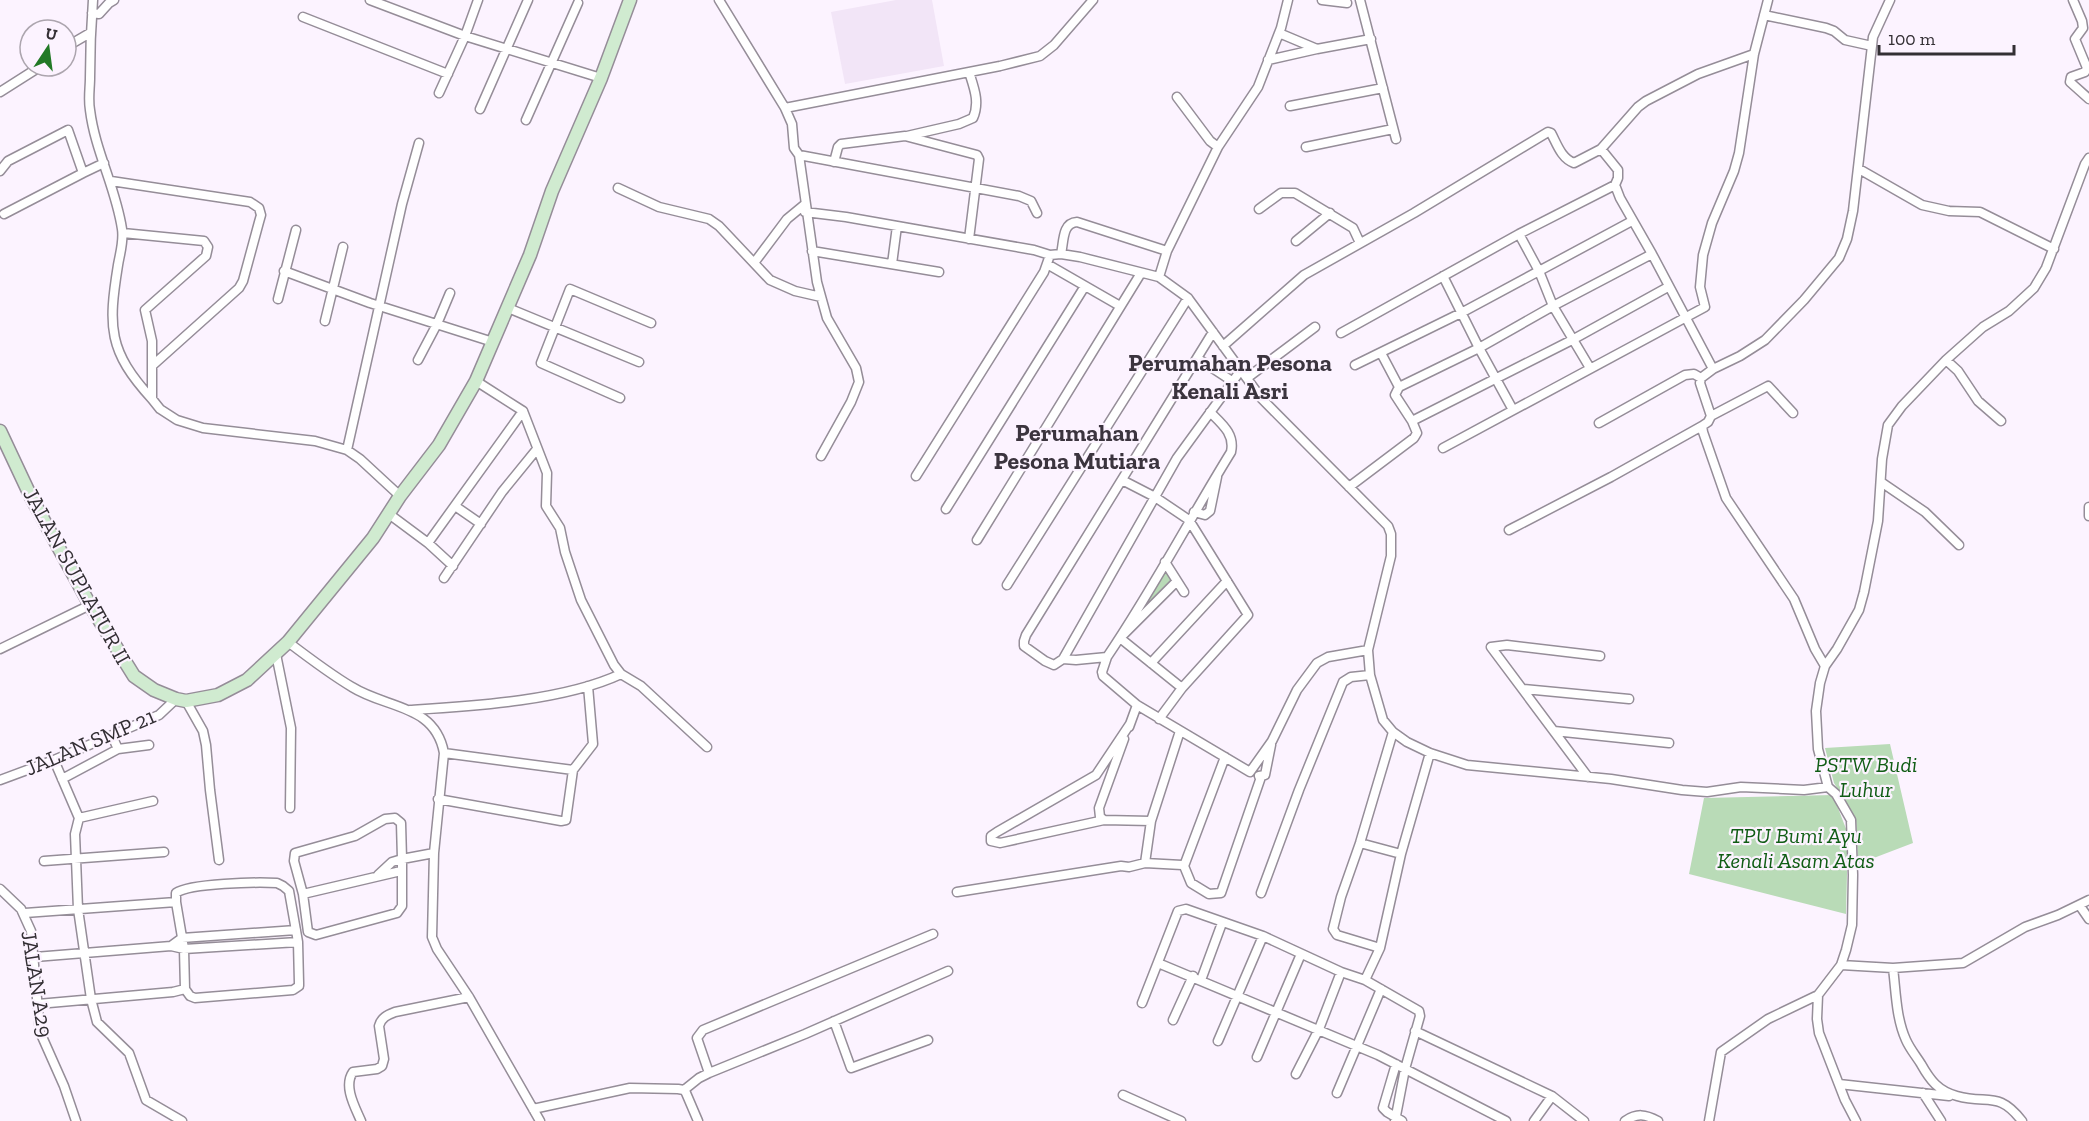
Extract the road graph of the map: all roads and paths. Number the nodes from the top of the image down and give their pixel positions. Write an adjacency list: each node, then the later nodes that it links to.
1 (93, 0): 17 (street)
2 (114, 0): 17 (street)
3 (370, 0): 22 (street)
4 (478, 0): 22 (street)
5 (528, 0): 26 (street)
6 (630, 0): 34 (street)
7 (718, 0): 41 (street)
8 (1093, 0): 31 (street)
9 (1288, 0): 21 (street)
10 (1322, 0): 16 (street)
11 (1360, 0): 23 (street)
12 (1768, 0): 18 (street)
13 (1890, 0): 25 (street)
14 (2073, 0): 39 (street)
15 (578, 3): 30 (street)
16 (1347, 3)
17 (92, 13): 20 (street)
18 (1764, 15): 25 (street); 28 (street)
19 (303, 17): 32 (street)
20 (90, 33): 24 (street); 54 (street)
21 (1279, 33): 27 (street); 29 (street)
22 (465, 36): 26 (street); 32 (street)
23 (1371, 39): 27 (street); 35 (street)
24 (78, 40)
25 (1872, 46): 55 (street)
26 (507, 49): 30 (street); 42 (street)
27 (1317, 49): 29 (street)
28 (1754, 54): 50 (street); 103 (street)
29 (1269, 60): 48 (street)
30 (552, 63): 34 (street); 43 (street)
31 (969, 72): 41 (street); 45 (street)
32 (448, 75): 37 (street)
33 (22, 78): 36 (street)
34 (602, 78): 101 (street)
35 (1383, 88): 40 (street); 44 (street)
36 (0, 92)
37 (439, 93)
38 (1177, 97): 48 (street)
39 (2089, 99)
40 (1290, 106)
41 (785, 108): 51 (street)
42 (480, 109)
43 (526, 120)
44 (1393, 129): 46 (street); 49 (street)
45 (905, 136): 53 (street); 61 (street)
46 (1396, 139)
47 (419, 143): 98 (street)
48 (1218, 147): 78 (street)
49 (1306, 147)
50 (1601, 149): 59 (street); 74 (street)
51 (799, 155): 53 (street); 62 (street)
52 (2089, 159): 76 (street)
53 (834, 162): 61 (street)
54 (104, 163): 57 (street); 58 (street)
55 (1859, 169): 76 (street); 123 (street)
56 (0, 171): 57 (street)
57 (84, 173): 66 (street)
58 (111, 181): 70 (street); 120 (street)
59 (1615, 185): 67 (street); 71 (street)
60 (618, 188): 82 (street)
61 (975, 188): 64 (street); 72 (street)
62 (805, 208): 68 (street); 77 (street); 82 (street)
63 (1259, 209): 65 (street)
64 (1036, 213)
65 (1330, 213): 73 (street); 74 (street)
66 (4, 214)
67 (1632, 221): 80 (street); 86 (street)
68 (897, 226): 72 (street); 83 (street)
69 (296, 230): 85 (street)
70 (123, 233): 120 (street); 132 (street)
71 (1519, 234): 86 (street); 89 (street)
72 (969, 239): 81 (street)
73 (1296, 241)
74 (1360, 243): 113 (street)
75 (343, 247): 92 (street)
76 (2054, 249): 118 (street)
77 (812, 251): 83 (street); 95 (street)
78 (1167, 251): 79 (street); 90 (street)
79 (1061, 254): 81 (street); 88 (street)
80 (1652, 254): 93 (street); 100 (street)
81 (1050, 255): 84 (street)
82 (754, 263): 95 (street)
83 (892, 264): 87 (street)
84 (1047, 264): 91 (street); 148 (street)
85 (285, 269): 92 (street); 97 (street)
86 (1539, 271): 100 (street); 102 (street)
87 (939, 272)
88 (1141, 273): 90 (street); 99 (street)
89 (1443, 276): 102 (street); 110 (street)
90 (1159, 277): 96 (street)
91 (1085, 286): 99 (street); 156 (street)
92 (334, 287): 98 (street); 104 (street)
93 (1668, 287): 103 (street); 111 (street)
94 (450, 293): 106 (street)
95 (821, 297): 146 (street)
96 (1188, 298): 109 (street); 170 (street)
97 (278, 299)
98 (379, 305): 106 (street); 145 (street)
99 (1120, 306): 162 (street)
100 (1553, 306): 111 (street); 114 (street)
101 (508, 308): 107 (street); 112 (street)
102 (1461, 313): 114 (street); 115 (street)
103 (1684, 318): 122 (street); 123 (street)
104 (325, 321)
105 (651, 323): 107 (street)
106 (437, 324): 112 (street); 117 (street)
107 (556, 327): 119 (street); 131 (street)
108 (1315, 327): 125 (street)
109 (1213, 332): 113 (street); 116 (street)
110 (1341, 333)
111 (1572, 340): 122 (street); 127 (street)
112 (493, 342): 128 (street)
113 (1224, 346): 124 (street)
114 (1479, 348): 127 (street); 130 (street)
115 (1381, 353): 121 (street); 130 (street)
116 (1197, 358): 129 (street); 149 (street)
117 (418, 360)
118 (1946, 360): 139 (street); 150 (street)
119 (639, 362)
120 (153, 365): 132 (street)
121 (1355, 366)
122 (1590, 368): 133 (street)
123 (1713, 369): 126 (street)
124 (1240, 370): 125 (street); 129 (street)
125 (1246, 378): 151 (street)
126 (1701, 378): 137 (street); 140 (street)
127 (1497, 380): 133 (street); 138 (street)
128 (476, 381): 134 (street); 152 (street)
129 (1232, 381): 135 (street)
130 (1400, 387): 138 (street)
131 (620, 398)
132 (152, 399): 145 (street)
133 (1513, 410): 144 (street)
134 (523, 411): 143 (street); 154 (street)
135 (1210, 412): 147 (street); 153 (street)
136 (1793, 413): 137 (street)
137 (1711, 416): 141 (street)
138 (1413, 421): 151 (street)
139 (2001, 421)
140 (1599, 423)
141 (1702, 426): 161 (street); 182 (street)
142 (0, 432): 172 (street, JALAN SUPLATUR II)
143 (537, 448): 160 (street); 183 (street)
144 (1443, 448)
145 (347, 450): 152 (street)
146 (821, 456)
147 (1218, 474): 158 (street); 158 (street)
148 (916, 476)
149 (1122, 480): 153 (street); 180 (street)
150 (1881, 482): 164 (street); 182 (street)
151 (1349, 487): 176 (street)
152 (400, 496): 157 (street)
153 (1155, 497): 158 (street); 180 (street)
154 (455, 506): 160 (street); 163 (street)
155 (2089, 507): 159 (street)
156 (946, 509)
157 (389, 514): 163 (street); 174 (street)
158 (1191, 516): 165 (street); 169 (street)
159 (2089, 516)
160 (481, 524): 166 (street)
161 (1509, 530)
162 (977, 540)
163 (428, 543): 166 (street)
164 (1959, 545)
165 (1165, 562): 168 (street); 173 (street)
166 (453, 566): 167 (street)
167 (444, 578)
168 (1177, 581): 171 (street); 173 (street)
169 (1227, 581): 181 (street); 186 (street)
170 (1007, 585)
171 (1185, 592)
172 (90, 605): 175 (street); 189 (street, JALAN SUPLATUR II)
173 (1120, 638): 179 (street); 181 (street)
174 (288, 642): 177 (street); 191 (street)
175 (0, 650)
176 (1368, 650): 184 (street); 198 (street)
177 (276, 654): 189 (street); 216 (street)
178 (1600, 656): 187 (street)
179 (1107, 657): 180 (street); 190 (street)
180 (1063, 658)
181 (1151, 663): 186 (street)
182 (1825, 666): 213 (street)
183 (621, 674): 185 (street); 201 (street)
184 (1370, 675): 196 (street); 235 (street)
185 (588, 686): 191 (street); 207 (street)
186 (1182, 688): 192 (street)
187 (1523, 690): 188 (street); 195 (street)
188 (1629, 699)
189 (181, 700): 197 (street, JALAN SMP 21); 226 (street)
190 (1137, 705): 192 (street); 193 (street)
191 (410, 710): 203 (street)
192 (1158, 719): 194 (street)
193 (1130, 724): 218 (street); 218 (street)
194 (1180, 731): 205 (street); 219 (street)
195 (1554, 731): 199 (street); 210 (street)
196 (1393, 732): 204 (street); 220 (street)
197 (112, 736): 202 (street); 206 (street, JALAN SMP 21)
198 (1272, 741): 208 (street); 209 (street)
199 (1669, 743)
200 (149, 745): 202 (street)
201 (707, 747)
202 (118, 748): 211 (street)
203 (444, 753): 207 (street); 214 (street)
204 (1430, 753): 210 (street); 223 (street)
205 (1225, 757): 208 (street); 229 (street)
206 (54, 760): 211 (street); 212 (street, JALAN SMP 21)
207 (573, 770): 214 (street)
208 (1251, 772): 209 (street)
209 (1261, 777): 229 (street)
210 (1588, 777): 213 (street)
211 (62, 778): 217 (street)
212 (0, 780)
213 (1828, 787): 255 (street)
214 (438, 799): 222 (street)
215 (153, 801): 217 (street)
216 (290, 808)
217 (79, 818): 224 (street)
218 (1104, 820): 219 (street)
219 (1151, 821): 228 (street)
220 (1360, 843): 223 (street); 249 (street)
221 (164, 852): 224 (street)
222 (434, 854): 225 (street); 265 (street)
223 (1401, 854): 249 (street)
224 (77, 858): 227 (street); 239 (street)
225 (402, 859): 230 (street); 231 (street); 234 (street)
226 (219, 860)
227 (44, 861)
228 (1144, 863): 229 (street); 233 (street)
229 (1184, 866)
230 (401, 871): 231 (street); 234 (street)
231 (378, 876): 234 (street)
232 (0, 889): 240 (street, JALAN A29)
233 (957, 892)
234 (303, 894)
235 (1261, 894)
236 (2089, 900): 238 (street)
237 (176, 902): 239 (street); 243 (street); 246 (street)
238 (2080, 906): 241 (street); 256 (street)
239 (78, 909): 240 (street); 251 (street)
240 (25, 913): 253 (street, JALAN A29)
241 (2089, 919)
242 (1222, 923): 245 (street); 254 (street); 259 (street)
243 (296, 930): 246 (street); 247 (street)
244 (933, 934): 280 (street)
245 (1263, 936): 252 (street); 264 (street)
246 (182, 938): 248 (street); 250 (street)
247 (298, 942): 250 (street); 261 (street)
248 (171, 946): 250 (street); 251 (street)
249 (1380, 948): 260 (street)
250 (184, 949): 261 (street)
251 (86, 953): 253 (street); 266 (street)
252 (1301, 954): 258 (street); 269 (street)
253 (34, 957): 267 (street, JALAN A29)
254 (1158, 963): 259 (street); 268 (street)
255 (1841, 965): 256 (street); 263 (street)
256 (1893, 968): 288 (street)
257 (948, 970): 271 (street)
258 (1341, 972): 260 (street); 272 (street)
259 (1197, 978): 264 (street); 270 (street)
260 (1365, 980): 262 (street)
261 (185, 989): 266 (street)
262 (1381, 990): 273 (street); 276 (street)
263 (1818, 995): 282 (street); 302 (street)
264 (1239, 996): 269 (street); 275 (street)
265 (469, 997): 289 (street); 293 (street)
266 (91, 999): 267 (street); 292 (street)
267 (38, 1004): 291 (street, JALAN A29)
268 (1142, 1004)
269 (1277, 1012): 272 (street); 277 (street)
270 (1173, 1020)
271 (834, 1021): 274 (street); 280 (street)
272 (1319, 1029): 276 (street); 281 (street)
273 (1415, 1030): 279 (street); 287 (street)
274 (927, 1040)
275 (1218, 1041)
276 (1358, 1047): 278 (street); 284 (street)
277 (1257, 1057)
278 (1396, 1064): 279 (street); 290 (street)
279 (1405, 1069): 290 (street); 297 (street)
280 (709, 1073): 283 (street)
281 (1296, 1074)
282 (1839, 1084): 285 (street); 303 (street)
283 (684, 1090): 289 (street); 295 (street)
284 (1337, 1093)
285 (1923, 1093): 288 (street); 304 (street)
286 (1123, 1095): 296 (street)
287 (1552, 1096): 298 (street); 299 (street)
288 (1959, 1097): 305 (street)
289 (533, 1109): 294 (street)
290 (1398, 1120)
291 (76, 1121)
292 (182, 1121)
293 (362, 1121)
294 (540, 1121)
295 (698, 1121)
296 (1181, 1121)
297 (1506, 1121)
298 (1534, 1121)
299 (1584, 1121)
300 (1625, 1121): 301 (street)
301 (1658, 1121)
302 (1709, 1121)
303 (1857, 1121)
304 (1941, 1121)
305 (2022, 1121)

